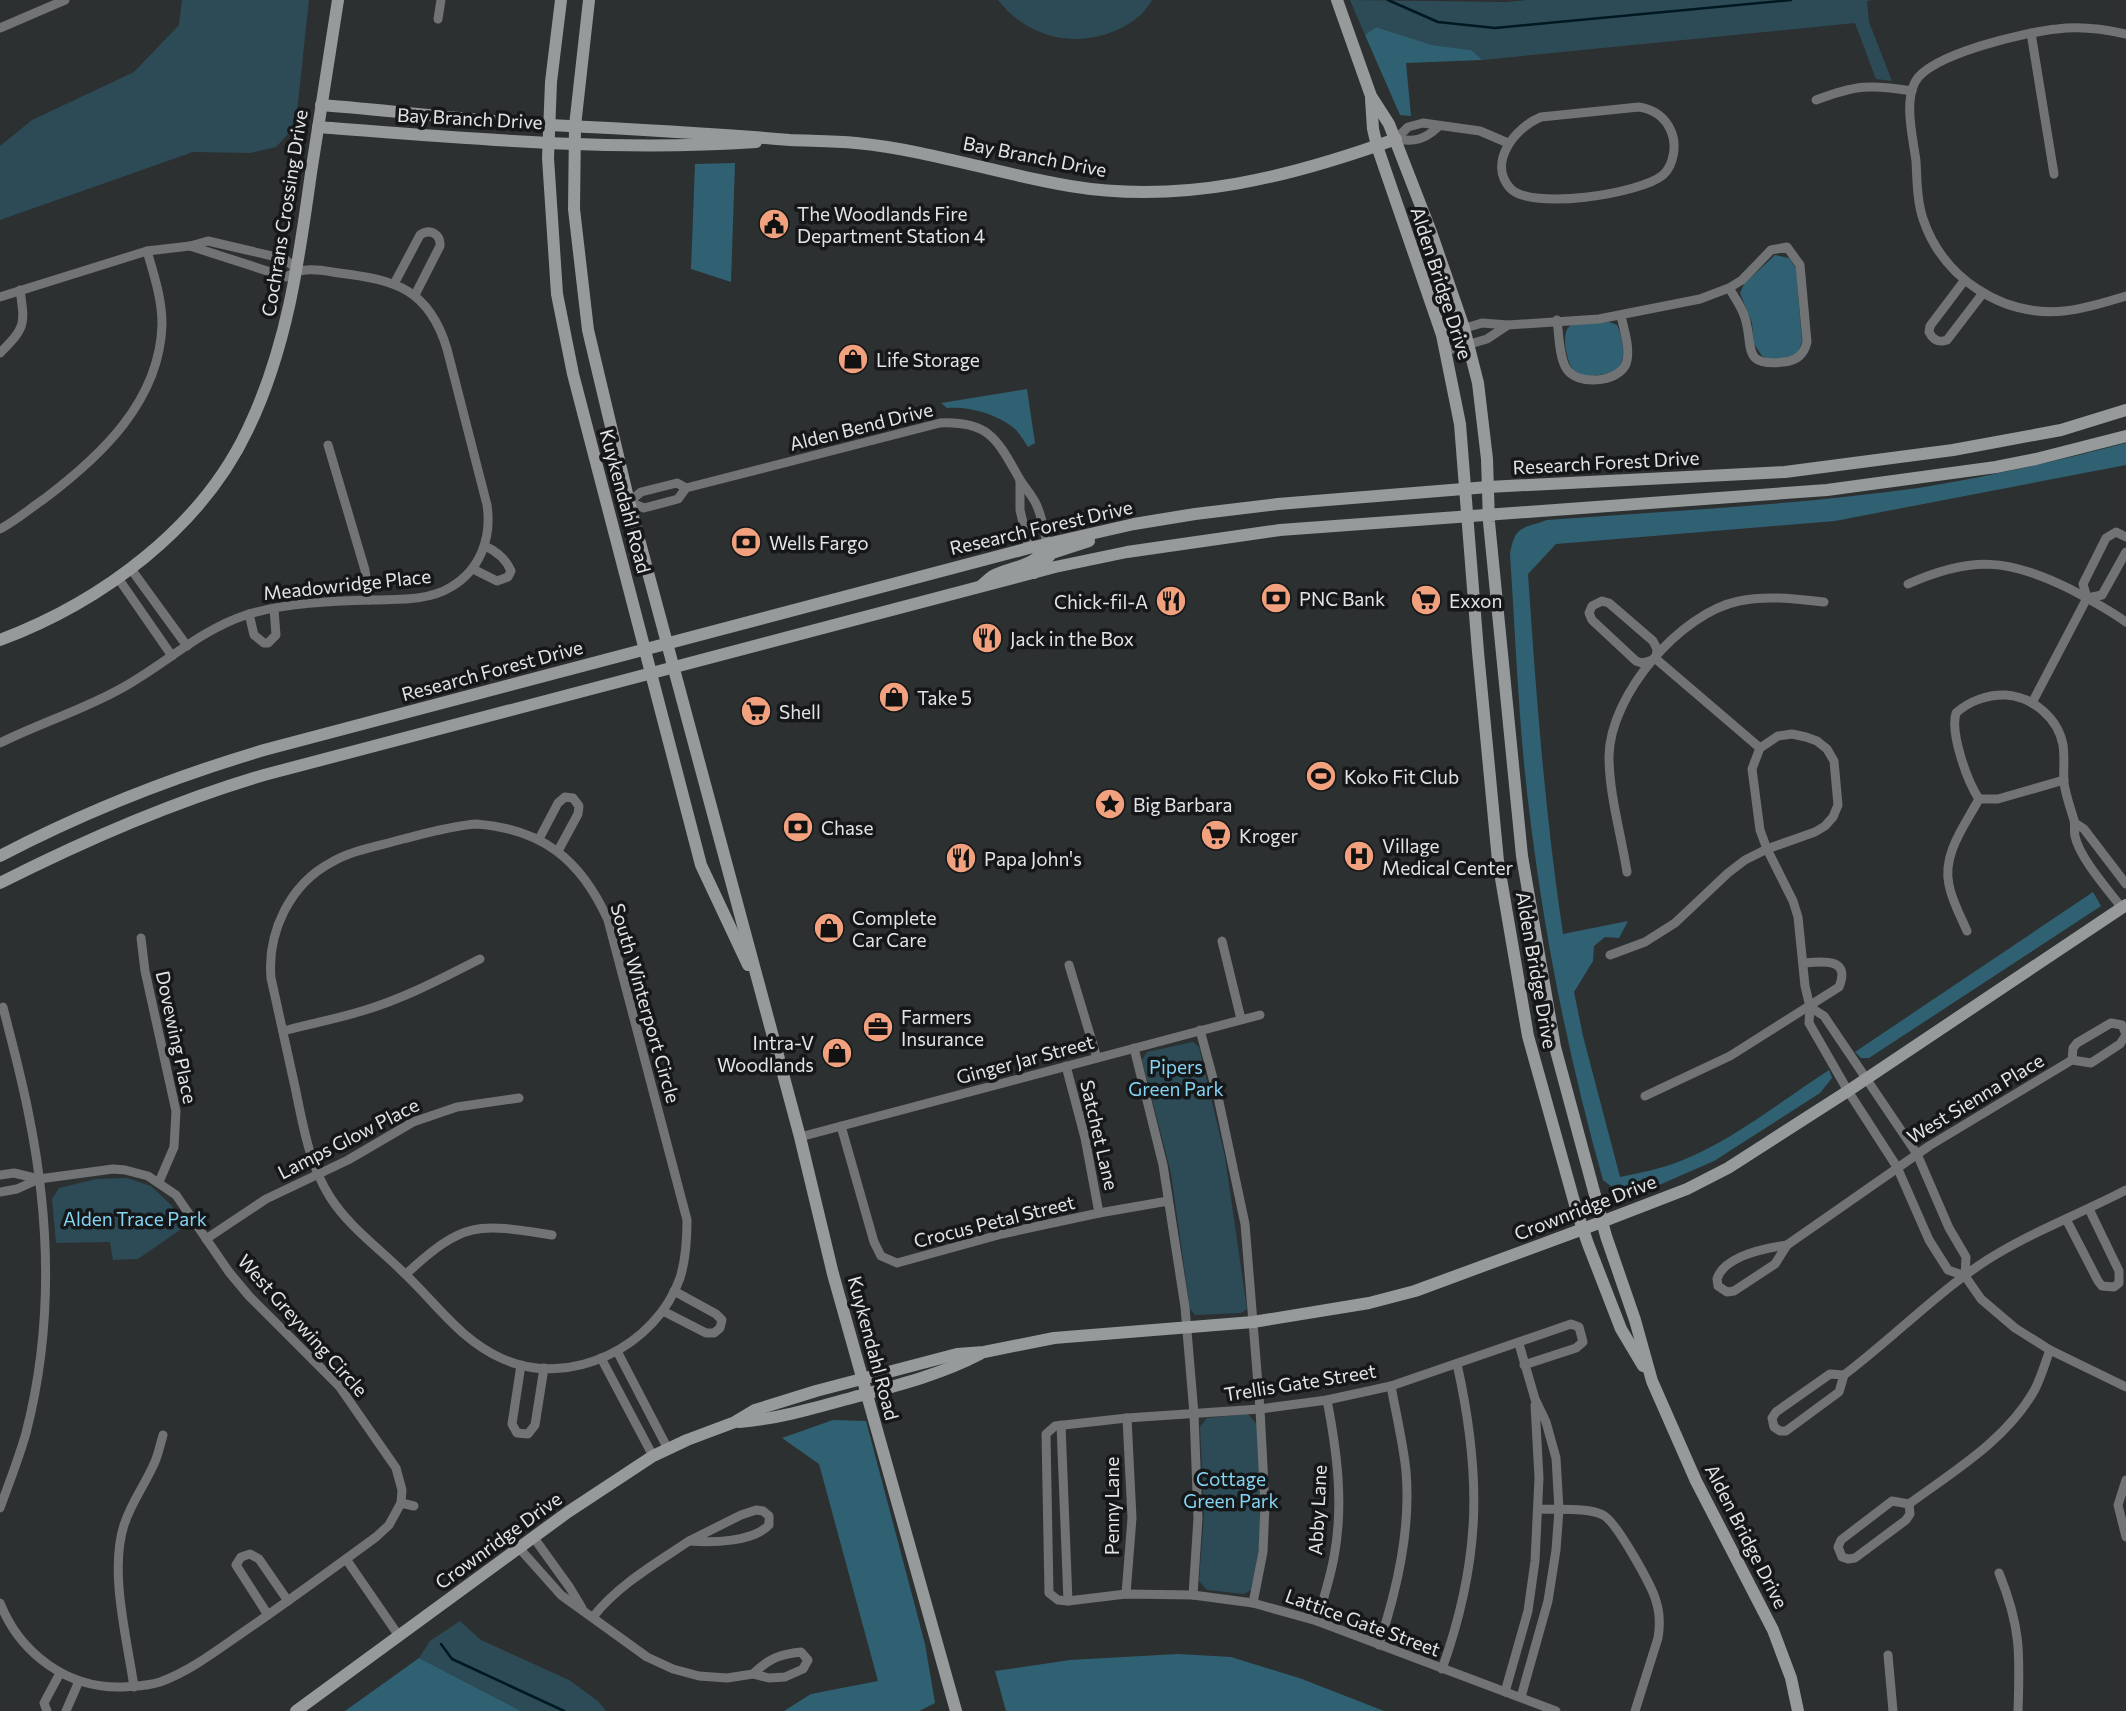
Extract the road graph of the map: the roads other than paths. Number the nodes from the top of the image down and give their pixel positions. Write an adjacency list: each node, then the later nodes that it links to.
1 (65, 0): 8 (street)
2 (338, 0): 14 (street, Cochrans Crossing Drive)
3 (441, 0): 7 (street)
4 (561, 0): 15 (street, Kuykendahl Road)
5 (589, 0): 16 (street, Kuykendahl Road)
6 (1336, 0): 12 (street, Alden Bridge Drive)
7 (439, 19)
8 (0, 28)
9 (2031, 33): 10 (street); 11 (street); 25 (street)
10 (2126, 34)
11 (1912, 92): 13 (street); 29 (street)
12 (1371, 96): 20 (street, Alden Bridge Drive); 24 (street, Alden Bridge Drive)
13 (1816, 100)
14 (321, 105): 15 (street, Bay Branch Drive); 17 (street, Cochrans Crossing Drive)
15 (550, 125): 16 (street, Bay Branch Drive); 21 (street, Kuykendahl Road)
16 (575, 126): 19 (street, Bay Branch Drive); 22 (street, Kuykendahl Road)
17 (318, 127): 21 (street, Bay Branch Drive); 28 (street, Cochrans Crossing Drive)
18 (1438, 127): 20 (street); 20 (street); 23 (street)
19 (788, 139): 22 (street, Bay Branch Drive); 24 (street, Bay Branch Drive)
20 (1396, 139): 24 (street, Bay Branch Drive); 40 (street, Alden Bridge Drive)
21 (549, 142): 22 (street, Bay Branch Drive); 77 (street, Kuykendahl Road)
22 (575, 143): 52 (street, Kuykendahl Road)
23 (1508, 143): 23 (street)
24 (1377, 146): 41 (street, Alden Bridge Drive)
25 (2054, 174)
26 (190, 246): 27 (street); 28 (street); 28 (street)
27 (147, 251): 32 (street); 55 (street)
28 (298, 270): 30 (street); 62 (street, Cochrans Crossing Drive)
29 (1964, 281): 33 (street); 33 (street)
30 (394, 284): 34 (street); 34 (street)
31 (1729, 288): 31 (street); 37 (street)
32 (20, 290): 36 (street); 44 (street)
33 (1983, 293): 35 (street)
34 (415, 295): 59 (street)
35 (2126, 296)
36 (0, 298)
37 (1621, 316): 38 (street); 38 (street)
38 (1557, 320): 39 (street)
39 (1508, 325): 40 (street); 42 (street)
40 (1464, 328): 41 (street); 42 (street, Alden Bridge Drive)
41 (1442, 335): 43 (street, Alden Bridge Drive)
42 (1469, 344): 43 (street); 49 (street, Alden Bridge Drive)
43 (1446, 351): 51 (street, Alden Bridge Drive)
44 (0, 353)
45 (2126, 410): 49 (street, Research Forest Drive)
46 (2126, 436): 53 (street)
47 (328, 445): 69 (street)
48 (1020, 481): 50 (street, Alden Bend Drive); 58 (street, Alden Bend Drive); 60 (street, Alden Bend Drive)
49 (1488, 487): 51 (street, Research Forest Drive); 53 (street, Alden Bridge Drive)
50 (686, 488): 52 (street, Alden Bend Drive); 52 (street, Alden Bend Drive)
51 (1465, 489): 54 (street, Alden Bridge Drive); 56 (street, Research Forest Drive)
52 (629, 502): 75 (street, Kuykendahl Road)
53 (1489, 515): 54 (street); 133 (street, Alden Bridge Drive)
54 (1467, 516): 64 (street); 134 (street, Alden Bridge Drive)
55 (0, 529)
56 (1105, 530): 58 (street, Research Forest Drive); 64 (street)
57 (2126, 537): 68 (street)
58 (1047, 543): 60 (street, Research Forest Drive); 67 (street)
59 (485, 546): 63 (street); 63 (street)
60 (1028, 548): 75 (street, Research Forest Drive)
61 (2126, 552): 68 (street)
62 (131, 569): 65 (street, Cochrans Crossing Drive); 76 (street)
63 (472, 570): 69 (street, Meadowridge Place)
64 (1034, 573): 67 (street)
65 (118, 578): 74 (street, Cochrans Crossing Drive); 78 (street)
66 (1908, 583): 68 (street)
67 (979, 587): 80 (street)
68 (2087, 598): 73 (street); 82 (street)
69 (369, 600): 71 (street, Meadowridge Place)
70 (1824, 602): 79 (street)
71 (274, 609): 72 (street, Meadowridge Place); 72 (street)
72 (250, 614): 76 (street, Meadowridge Place)
73 (2126, 622)
74 (0, 640)
75 (668, 643): 77 (street, Research Forest Drive); 80 (street, Kuykendahl Road)
76 (187, 646): 78 (street, Meadowridge Place)
77 (645, 650): 81 (street, Kuykendahl Road); 91 (street, Research Forest Drive)
78 (172, 656): 83 (street, Meadowridge Place)
79 (1656, 659): 79 (street); 84 (street); 92 (street)
80 (674, 666): 81 (street); 103 (street, Kuykendahl Road)
81 (650, 673): 93 (street); 103 (street, Kuykendahl Road)
82 (2032, 703): 85 (street); 86 (street)
83 (0, 743)
84 (1760, 748): 89 (street); 89 (street)
85 (2064, 780): 86 (street); 87 (street)
86 (1979, 799): 96 (street)
87 (2075, 823): 94 (street); 95 (street)
88 (539, 839): 90 (street, South Winterport Circle); 90 (street); 109 (street, South Winterport Circle)
89 (1767, 849): 99 (street); 101 (street)
90 (558, 851): 140 (street, South Winterport Circle)
91 (0, 856)
92 (1627, 872)
93 (0, 883)
94 (2126, 884)
95 (2124, 907): 115 (street, Crownridge Drive)
96 (1967, 931)
97 (141, 938): 126 (street, Dovewing Place)
98 (1222, 942): 107 (street)
99 (1611, 955)
100 (480, 959): 109 (street)
101 (1804, 963): 105 (street); 105 (street)
102 (1069, 965): 112 (street)
103 (762, 994): 120 (street, Kuykendahl Road)
104 (3, 1007): 125 (street)
105 (1810, 1007): 115 (street); 116 (street); 117 (street)
106 (1259, 1014): 107 (street, Ginger Jar Street)
107 (1241, 1019): 108 (street, Ginger Jar Street)
108 (1200, 1030): 111 (street, Ginger Jar Street); 142 (street)
109 (283, 1031): 123 (street, South Winterport Circle)
110 (2126, 1035): 113 (street, West Sienna Place); 113 (street, West Sienna Place)
111 (1134, 1048): 112 (street, Ginger Jar Street); 129 (street)
112 (1097, 1058): 114 (street, Ginger Jar Street)
113 (2072, 1060): 121 (street, West Sienna Place)
114 (1066, 1066): 119 (street, Ginger Jar Street); 131 (street, Satchet Lane)
115 (1866, 1079): 116 (street, Crownridge Drive); 121 (street)
116 (1848, 1091): 122 (street); 133 (street, Crownridge Drive)
117 (1645, 1096)
118 (519, 1098): 123 (street, Lamps Glow Place)
119 (841, 1126): 120 (street, Ginger Jar Street); 131 (street, Crocus Petal Street)
120 (800, 1137): 154 (street, Kuykendahl Road)
121 (1917, 1154): 122 (street, West Sienna Place); 139 (street)
122 (1897, 1167): 137 (street, West Sienna Place); 139 (street)
123 (318, 1174): 136 (street, Lamps Glow Place); 138 (street, South Winterport Circle)
124 (0, 1175): 125 (street)
125 (39, 1180): 126 (street); 128 (street); 173 (street)
126 (159, 1182): 136 (street, West Greywing Circle)
127 (2126, 1190): 130 (street)
128 (0, 1192)
129 (1168, 1201): 131 (street, Crocus Petal Street); 143 (street)
130 (2089, 1209): 132 (street); 132 (street)
131 (1100, 1213)
132 (2066, 1219): 139 (street)
133 (1602, 1222): 134 (street, Crownridge Drive); 155 (street, Alden Bridge Drive)
134 (1583, 1229): 142 (street, Crownridge Drive); 155 (street, Alden Bridge Drive)
135 (552, 1235): 138 (street)
136 (206, 1239): 170 (street, West Greywing Circle)
137 (1787, 1245): 137 (street)
138 (406, 1274): 150 (street, South Winterport Circle)
139 (1965, 1276): 145 (street); 153 (street)
140 (674, 1291): 141 (street, South Winterport Circle); 141 (street)
141 (663, 1311): 146 (street, South Winterport Circle)
142 (1253, 1322): 143 (street, Crownridge Drive); 161 (street)
143 (1186, 1327): 147 (street, Crownridge Drive); 162 (street)
144 (1519, 1344): 149 (street, Trellis Gate Street); 151 (street); 151 (street, Trellis Gate Street)
145 (2050, 1350): 157 (street); 171 (street)
146 (617, 1351): 148 (street, South Winterport Circle); 167 (street)
147 (984, 1352): 154 (street, Crownridge Drive); 158 (street, Crownridge Drive)
148 (601, 1358): 152 (street, South Winterport Circle); 168 (street)
149 (1457, 1364): 156 (street, Trellis Gate Street); 195 (street)
150 (521, 1365): 152 (street, South Winterport Circle); 152 (street)
151 (1524, 1365): 159 (street)
152 (544, 1368)
153 (1844, 1376): 153 (street)
154 (862, 1378): 158 (street, Kuykendahl Road); 164 (street, Crownridge Drive)
155 (1652, 1381): 208 (street, Alden Bridge Drive)
156 (1391, 1386): 160 (street, Trellis Gate Street); 193 (street)
157 (2126, 1387)
158 (866, 1394): 164 (street, Crownridge Drive); 205 (street, Kuykendahl Road)
159 (1535, 1399): 174 (street); 175 (street)
160 (1327, 1400): 161 (street, Trellis Gate Street); 191 (street, Abby Lane)
161 (1260, 1409): 162 (street, Trellis Gate Street); 187 (street)
162 (1194, 1414): 163 (street, Trellis Gate Street); 183 (street)
163 (1127, 1418): 165 (street, Trellis Gate Street); 182 (street, Penny Lane)
164 (736, 1422): 167 (street, Crownridge Drive)
165 (1061, 1425): 185 (street); 185 (street)
166 (163, 1435): 199 (street)
167 (668, 1449): 168 (street, Crownridge Drive)
168 (653, 1456): 177 (street, Crownridge Drive)
169 (2126, 1480): 176 (street)
170 (401, 1503): 172 (street); 180 (street)
171 (1909, 1504): 171 (street)
172 (414, 1506)
173 (0, 1508)
174 (1539, 1509): 175 (street); 200 (street)
175 (1559, 1510): 201 (street); 207 (street)
176 (2126, 1537)
177 (534, 1538): 179 (street, Crownridge Drive); 188 (street)
178 (689, 1541): 178 (street); 190 (street)
179 (520, 1549): 188 (street); 192 (street, Crownridge Drive)
180 (346, 1559): 184 (street); 192 (street)
181 (1999, 1573): 210 (street)
182 (1126, 1594): 183 (street, Lattice Gate Street); 185 (street, Lattice Gate Street)
183 (1193, 1595): 187 (street, Lattice Gate Street)
184 (288, 1601): 189 (street); 189 (street)
185 (1068, 1601)
186 (0, 1603): 196 (street)
187 (1253, 1603): 191 (street, Lattice Gate Street)
188 (582, 1610): 190 (street)
189 (268, 1615): 199 (street)
190 (593, 1617): 197 (street)
191 (1317, 1621): 193 (street, Lattice Gate Street)
192 (399, 1636): 204 (street, Crownridge Drive)
193 (1379, 1645): 195 (street, Lattice Gate Street)
194 (1888, 1655): 209 (street)
195 (1442, 1669): 200 (street, Lattice Gate Street)
196 (60, 1673): 198 (street); 202 (street)
197 (753, 1674): 197 (street)
198 (79, 1681): 199 (street); 203 (street)
199 (134, 1686)
200 (1505, 1692): 201 (street, Lattice Gate Street)
201 (1521, 1697): 206 (street, Lattice Gate Street)
202 (47, 1711)
203 (66, 1711)
204 (296, 1711)
205 (956, 1711)
206 (1556, 1711)
207 (1636, 1711)
208 (1798, 1711)
209 (1893, 1711)
210 (2018, 1711)

